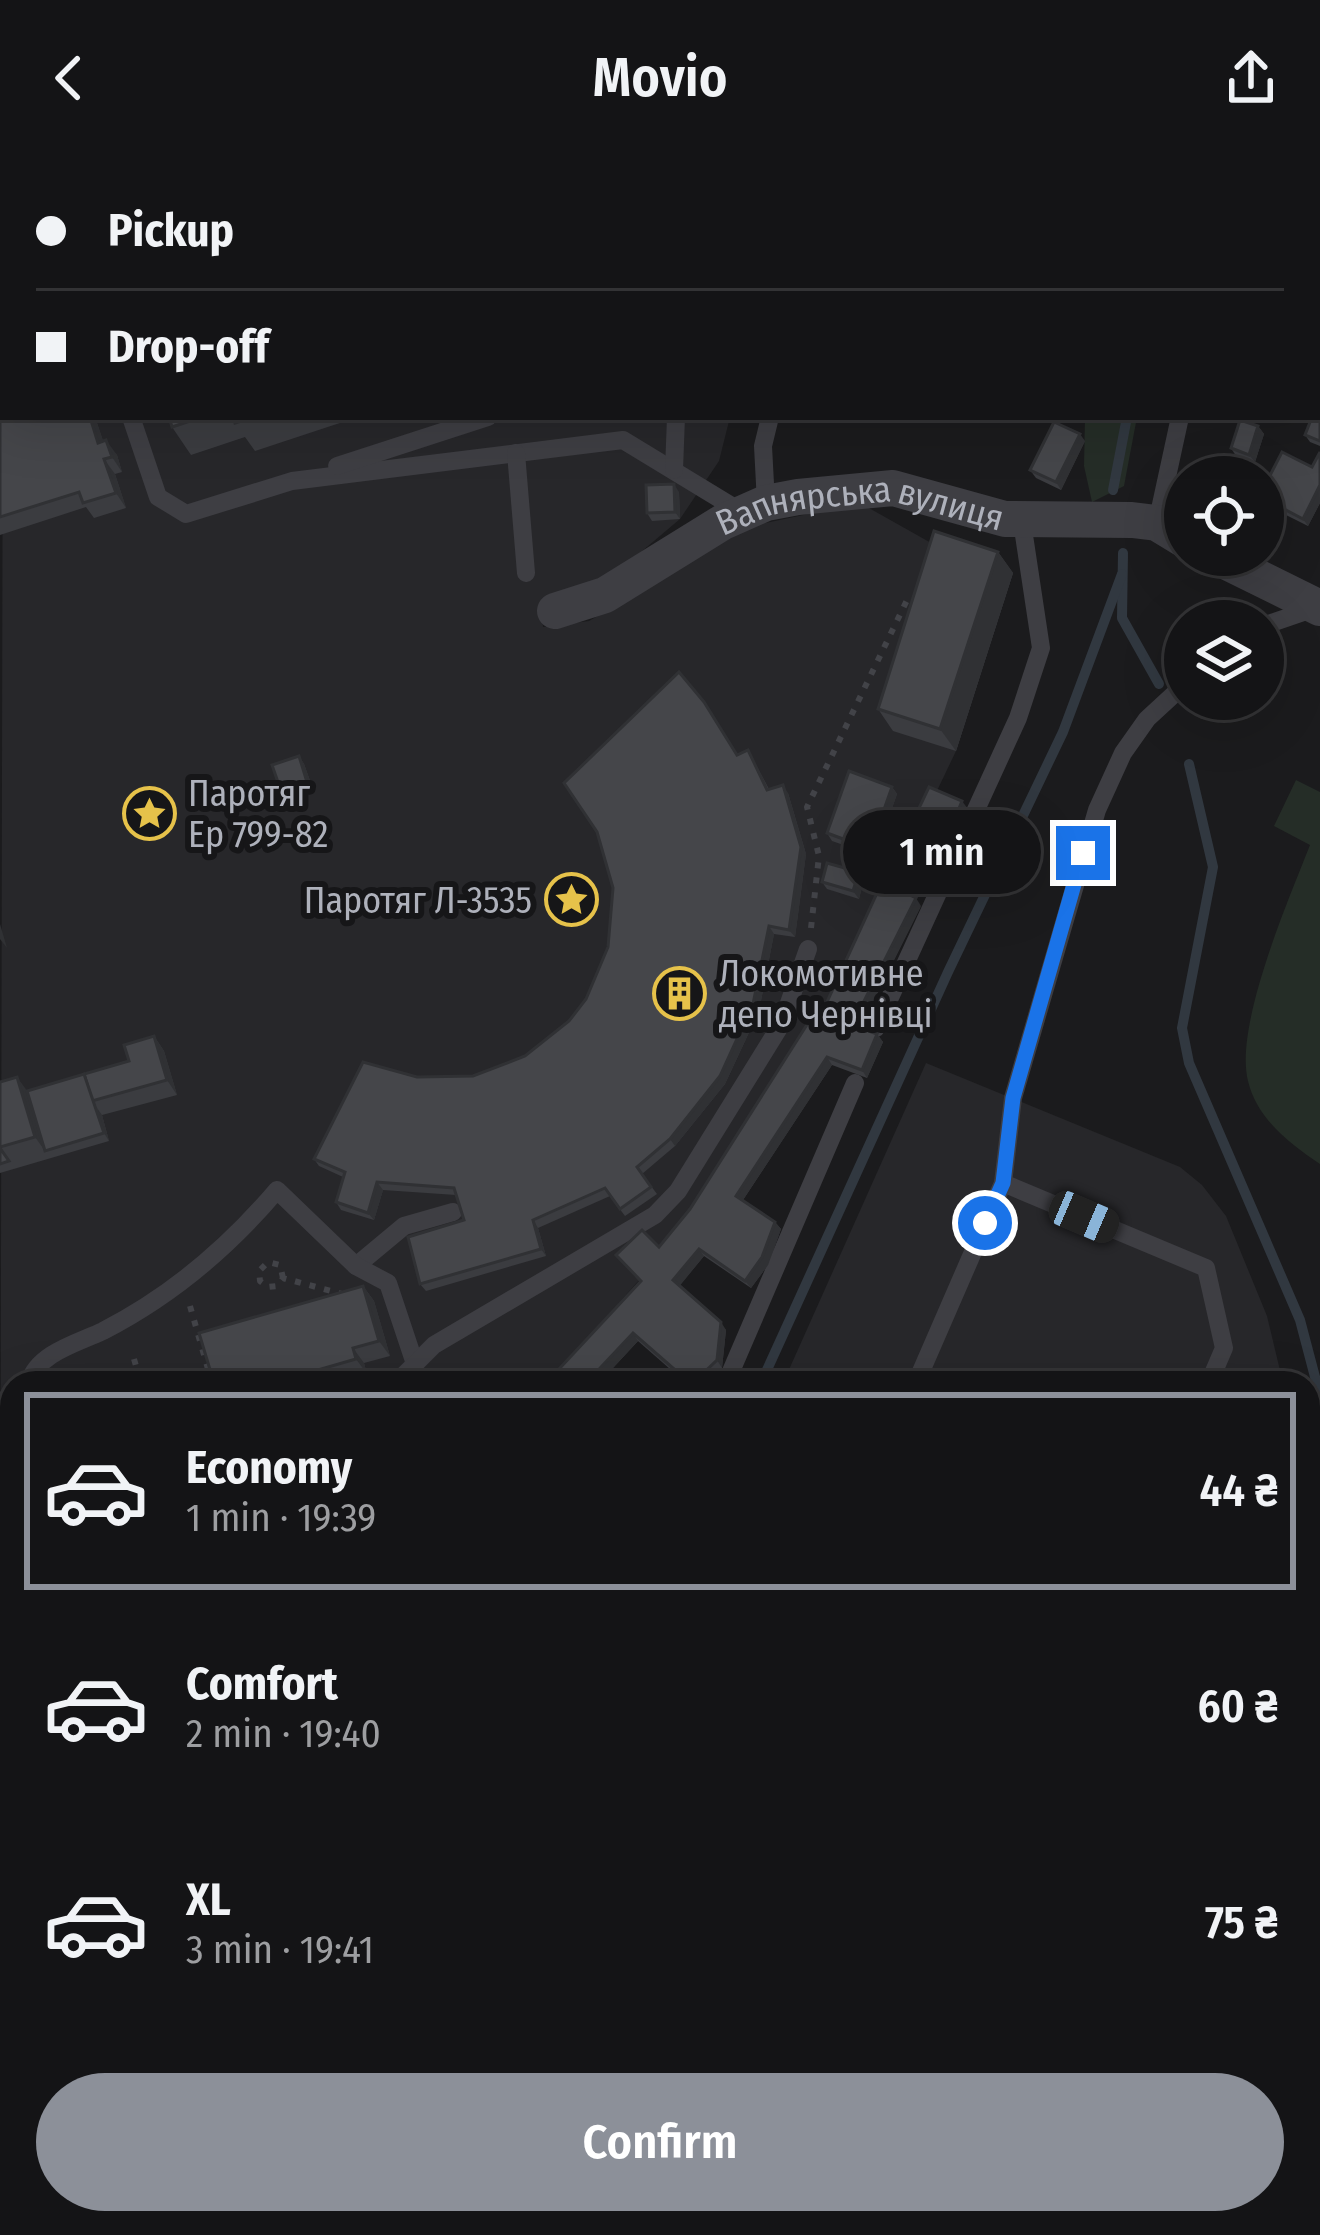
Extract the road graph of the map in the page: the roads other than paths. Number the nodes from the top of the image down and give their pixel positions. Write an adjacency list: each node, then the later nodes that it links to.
1 (132, 420): 9 (lane)
2 (479, 420): 9 (lane)
3 (676, 420): 8 (lane)
4 (769, 420): 10 (lane)
5 (1180, 420): 7 (lane)
6 (516, 453): 8 (lane); 9 (lane); 13 (lane)
7 (1177, 456)
8 (674, 470): 10 (lane)
9 (292, 481)
10 (755, 508): 11 (street, Вапнярська вулиця); 16 (street, Вапнярська вулиця)
11 (1022, 522): 12 (street, Вапнярська вулиця); 20 (lane)
12 (1164, 530)
13 (526, 573)
14 (1255, 576): 15 (street)
15 (1318, 608): 17 (lane)
16 (555, 611)
17 (1284, 619)
18 (1164, 706): 22 (lane)
19 (808, 949): 25 (lane)
20 (876, 1028)
21 (855, 1083): 28 (lane)
22 (1003, 1183): 29 (lane); 30 (lane)
23 (453, 1212): 24 (lane)
24 (356, 1266): 25 (lane); 26 (lane)
25 (415, 1364): 27 (lane)
26 (34, 1371)
27 (408, 1371)
28 (731, 1371)
29 (921, 1371)
30 (1214, 1371)

